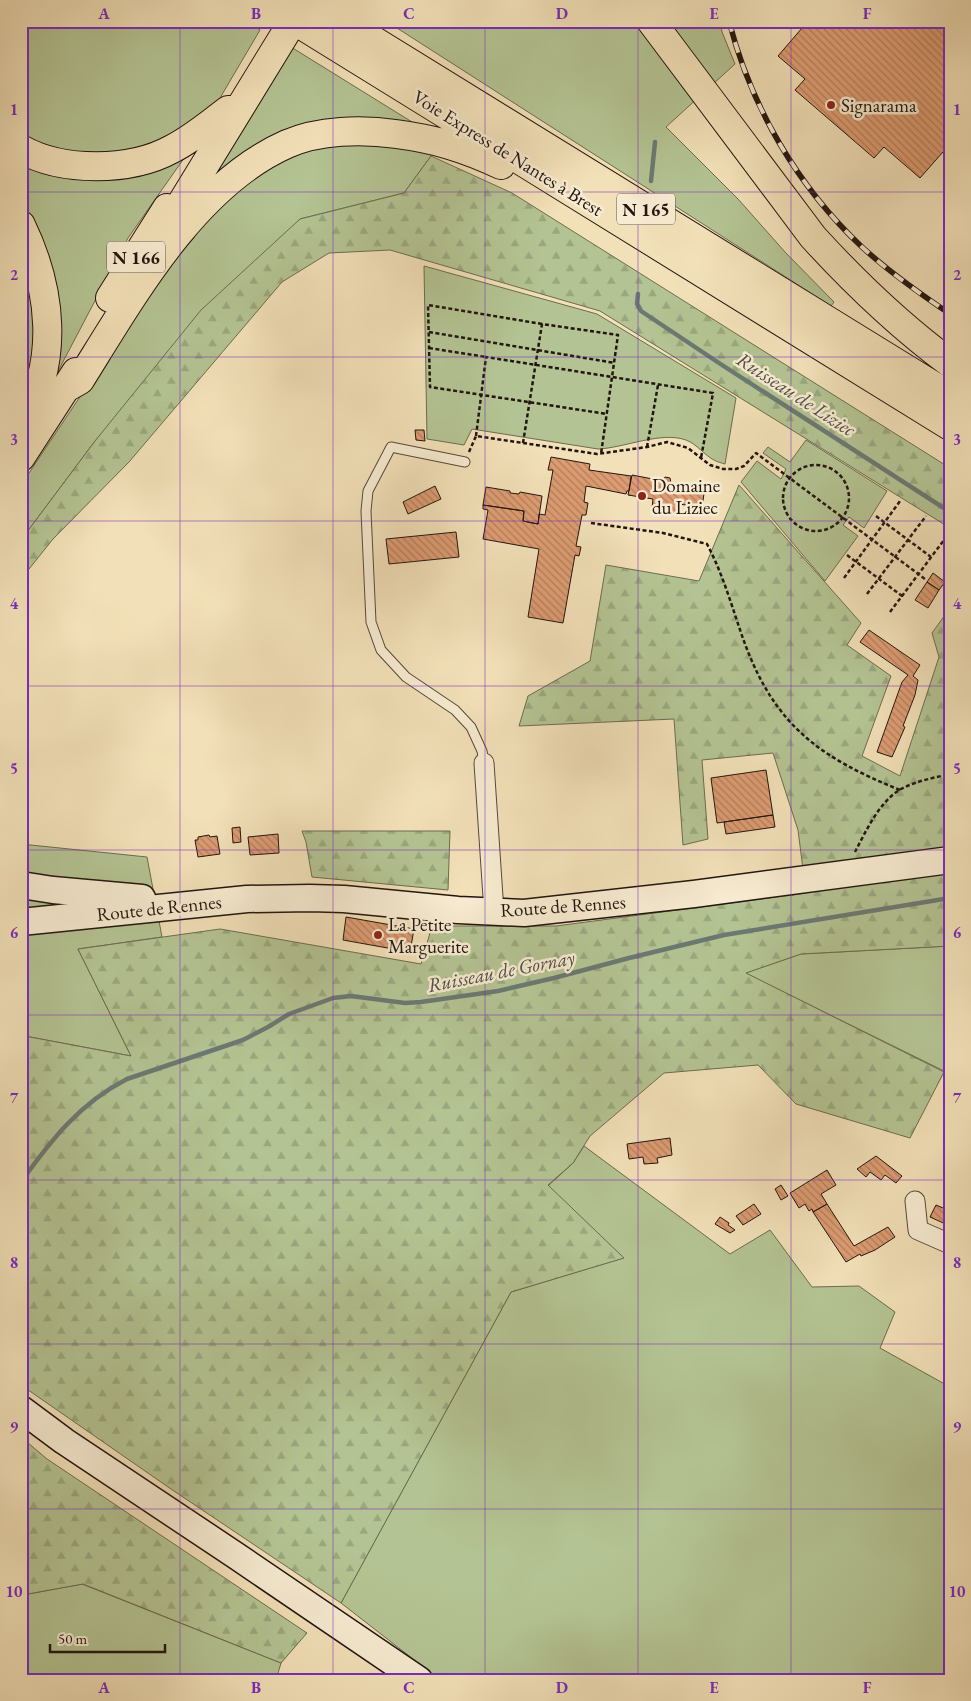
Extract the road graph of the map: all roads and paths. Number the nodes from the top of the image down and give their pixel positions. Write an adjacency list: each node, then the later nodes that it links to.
1 (283, 21): 5 (highway, N 166)
2 (294, 21): 5 (highway, N 166); 8 (highway, Voie Express de Nantes à Brest / N 165)
3 (342, 21): 22 (highway, Voie Express de Nantes à Brest / N 165)
4 (652, 21): 16 (highway)
5 (255, 75): 6 (highway, N 166); 20 (highway, N 166)
6 (228, 110): 7 (highway); 28 (highway, N 166)
7 (21, 148)
8 (579, 197): 20 (highway); 26 (highway, Voie Express de Nantes à Brest / N 165)
9 (21, 225): 25 (highway)
10 (542, 324): 11 (path); 13 (path); 15 (path)
11 (428, 332): 12 (path); 13 (path)
12 (429, 348): 14 (path); 21 (path)
13 (538, 350): 15 (path); 17 (path)
14 (486, 357): 17 (path); 21 (path)
15 (615, 363): 18 (path)
16 (950, 363)
17 (535, 365): 18 (path); 23 (path)
18 (613, 377): 19 (path); 24 (path)
19 (658, 384): 30 (path); 33 (path)
20 (66, 388): 32 (highway, N 166)
21 (481, 395): 23 (path); 27 (path)
22 (950, 396)
23 (530, 402): 24 (path); 29 (path)
24 (607, 414): 31 (path)
25 (21, 425)
26 (950, 426)
27 (476, 436): 29 (path); 34 (path)
28 (21, 442)
29 (523, 443): 31 (path)
30 (647, 447): 31 (path); 33 (path)
31 (601, 454)
32 (21, 457)
33 (701, 458): 35 (path)
34 (465, 462): 56 (lane)
35 (789, 478): 39 (path); 39 (path); 39 (path)
36 (900, 502): 40 (path)
37 (876, 516): 40 (path)
38 (926, 516): 43 (path)
39 (843, 518): 44 (path)
40 (885, 522): 43 (path); 44 (path)
41 (591, 523): 58 (path)
42 (950, 532): 47 (path)
43 (908, 539): 46 (path); 47 (path)
44 (872, 540): 46 (path); 48 (path)
45 (847, 555): 48 (path)
46 (895, 557): 49 (path); 51 (path)
47 (931, 557): 49 (path)
48 (856, 561): 50 (path); 51 (path)
49 (918, 574): 52 (path); 54 (path)
50 (844, 578)
51 (878, 578): 53 (path); 54 (path)
52 (925, 579)
53 (867, 594)
54 (902, 596): 55 (path)
55 (890, 612)
56 (484, 763): 63 (street)
57 (950, 774): 58 (path)
58 (900, 790): 60 (path)
59 (950, 860): 60 (main road, Route de Rennes)
60 (845, 874): 63 (main road, Route de Rennes)
61 (21, 885): 62 (main road)
62 (200, 903): 63 (main road, Route de Rennes); 64 (main road, Route de Rennes)
63 (494, 912)
64 (85, 916): 65 (main road, Route de Rennes); 66 (main road, Route de Rennes)
65 (21, 922)
66 (21, 932)
67 (915, 1201): 68 (street)
68 (950, 1244)
69 (21, 1409): 70 (main road)
70 (418, 1680)

